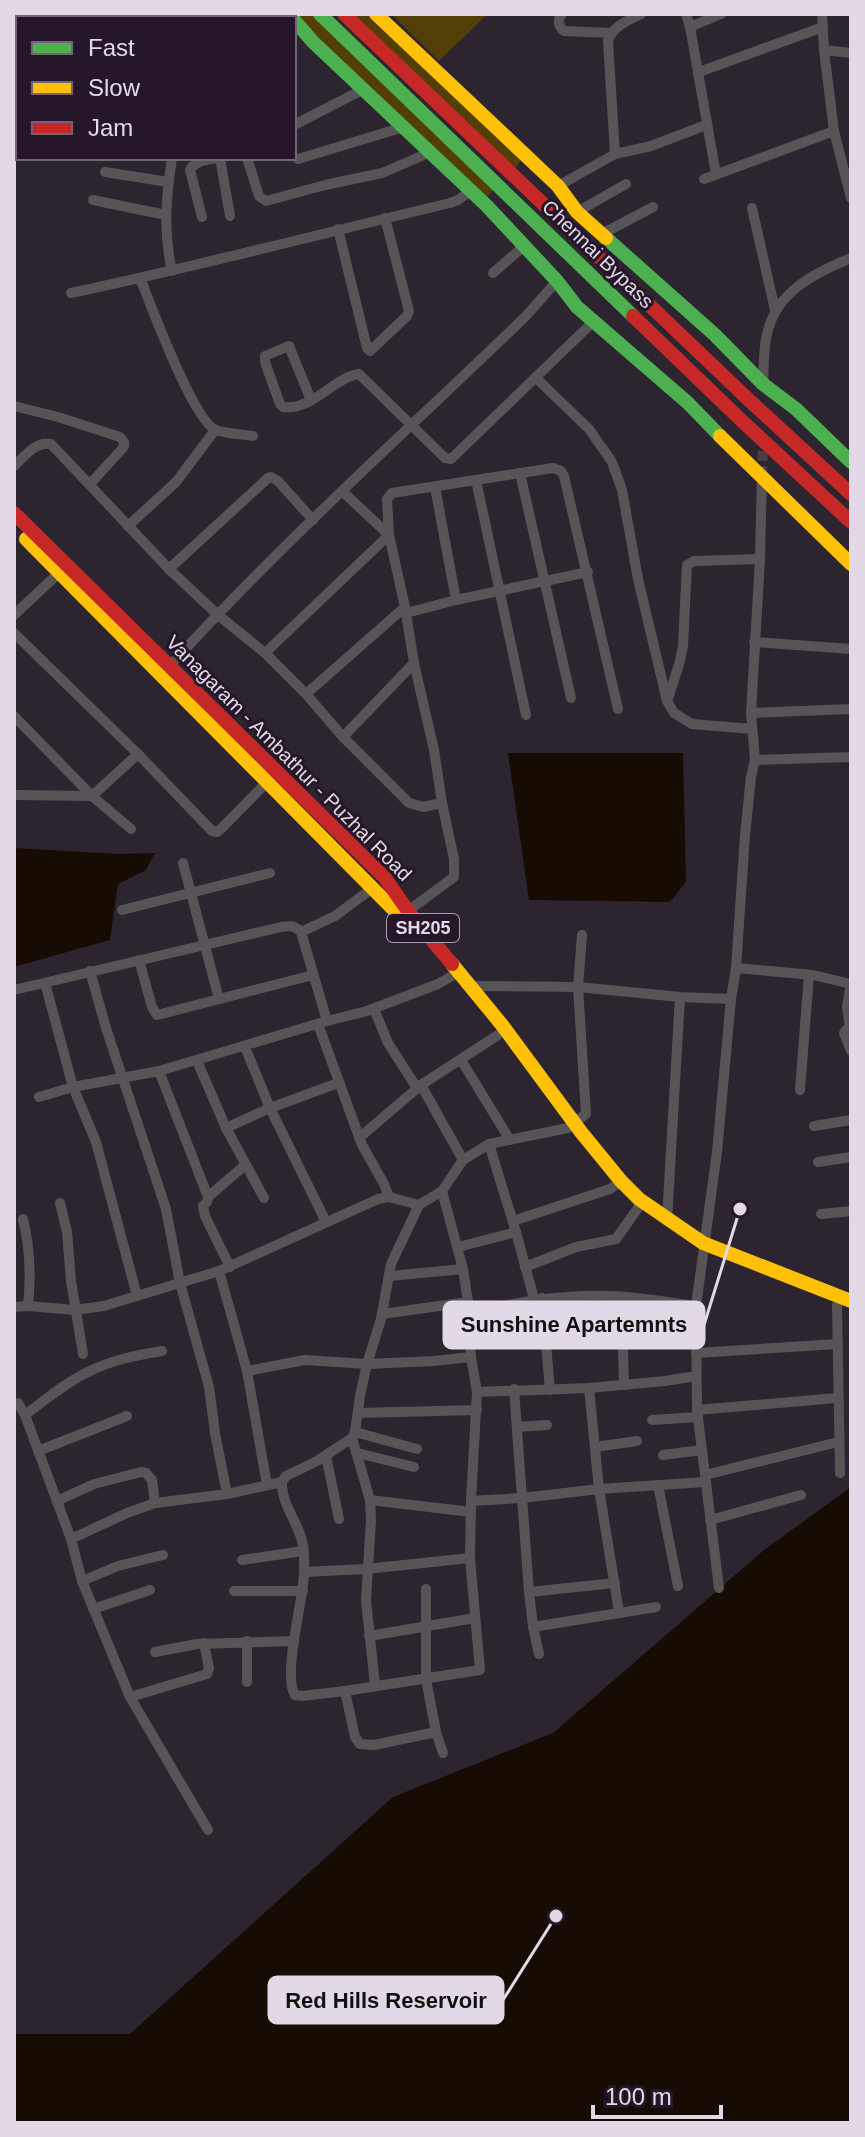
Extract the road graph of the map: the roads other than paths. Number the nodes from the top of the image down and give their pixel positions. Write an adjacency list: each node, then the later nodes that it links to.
1 (320, 14): 73 (main road, Chennai Bypass)
2 (344, 14): 70 (main road, Chennai Bypass)
3 (376, 14): 33 (main road)
4 (562, 14): 12 (street)
5 (641, 14): 12 (street)
6 (686, 14): 10 (street)
7 (721, 14): 10 (street)
8 (822, 14): 11 (street)
9 (296, 22): 16 (main road)
10 (690, 27): 15 (street)
11 (823, 27): 13 (street); 15 (street)
12 (611, 33): 22 (street)
13 (824, 50): 14 (street); 20 (street)
14 (851, 53)
15 (699, 72): 18 (street)
16 (364, 89): 17 (street); 19 (main road)
17 (296, 124)
18 (706, 125): 22 (street); 29 (street)
19 (404, 127): 21 (main road); 23 (street)
20 (834, 131): 29 (street); 35 (street)
21 (431, 152): 27 (street); 34 (main road)
22 (615, 154): 33 (street)
23 (298, 159)
24 (172, 160): 31 (street)
25 (210, 160): 42 (street)
26 (218, 160): 41 (street)
27 (248, 160)
28 (105, 172): 31 (street)
29 (716, 174): 30 (street)
30 (704, 179)
31 (168, 182): 40 (street)
32 (626, 184): 39 (street)
33 (558, 186): 39 (main road)
34 (470, 191): 43 (street); 46 (main road)
35 (851, 198)
36 (93, 200): 40 (street)
37 (653, 207): 45 (street)
38 (752, 208): 53 (street)
39 (577, 212): 45 (main road)
40 (166, 215): 48 (street)
41 (230, 216)
42 (202, 217)
43 (385, 218): 44 (street); 44 (street)
44 (338, 229): 48 (street)
45 (602, 234): 56 (main road)
46 (524, 246): 49 (street); 51 (main road)
47 (851, 258): 53 (street)
48 (172, 271): 50 (street)
49 (493, 273)
50 (140, 278): 52 (street); 60 (street)
51 (557, 281): 54 (main road); 59 (street)
52 (71, 293)
53 (775, 310): 56 (street)
54 (593, 322): 55 (street); 65 (main road)
55 (536, 378): 59 (street); 96 (street)
56 (763, 384): 62 (main road)
57 (311, 400): 57 (street); 59 (street)
58 (14, 406): 67 (street)
59 (413, 424): 69 (street)
60 (215, 430): 61 (street); 74 (street)
61 (253, 436)
62 (851, 462)
63 (14, 466): 67 (street)
64 (520, 473): 66 (street); 81 (street); 82 (street)
65 (762, 476): 77 (street); 78 (main road)
66 (476, 480): 68 (street); 83 (street)
67 (90, 484): 74 (street)
68 (435, 487): 76 (street); 84 (street)
69 (343, 492): 72 (street); 76 (street)
70 (851, 494)
71 (14, 513): 79 (main road, Vanagaram - Ambathur - Puzhal Road / SH205)
72 (313, 520): 80 (street); 87 (street)
73 (851, 522)
74 (128, 526): 80 (street)
75 (14, 528): 79 (main road)
76 (389, 535): 85 (street); 91 (street)
77 (760, 559): 89 (street); 96 (street)
78 (851, 564)
79 (63, 568): 86 (street); 93 (main road, Vanagaram - Ambathur - Puzhal Road / SH205)
80 (169, 569): 87 (street)
81 (588, 572): 82 (street); 97 (street)
82 (544, 583): 83 (street); 95 (street)
83 (500, 591): 84 (street); 100 (street)
84 (456, 600): 85 (street)
85 (406, 610): 92 (street); 94 (street)
86 (14, 615)
87 (218, 615): 91 (street); 93 (street)
88 (14, 633): 104 (street)
89 (754, 642): 90 (street); 99 (street)
90 (851, 649)
91 (265, 653): 94 (street)
92 (414, 663): 103 (street); 110 (street)
93 (166, 670): 107 (main road); 117 (main road, Vanagaram - Ambathur - Puzhal Road / SH205)
94 (306, 694): 103 (street)
95 (571, 698)
96 (667, 701): 102 (street)
97 (618, 709)
98 (851, 709): 99 (street)
99 (751, 713): 102 (street)
100 (526, 715)
101 (14, 716): 109 (street)
102 (752, 729): 106 (street)
103 (343, 737): 110 (street)
104 (138, 754): 107 (street); 109 (street)
105 (851, 757): 106 (street)
106 (755, 760): 122 (street)
107 (268, 781): 114 (main road)
108 (14, 795): 109 (street)
109 (92, 796): 111 (street)
110 (442, 803): 117 (street)
111 (131, 829)
112 (183, 863): 115 (street)
113 (270, 873): 115 (street)
114 (374, 887): 118 (street); 124 (main road)
115 (192, 894): 116 (street); 120 (street)
116 (122, 910)
117 (408, 911): 124 (main road, Vanagaram - Ambathur - Puzhal Road / SH205)
118 (301, 932): 120 (street); 125 (street)
119 (582, 935): 130 (street)
120 (204, 945): 121 (street); 133 (street)
121 (139, 960): 123 (street); 133 (street)
122 (736, 968): 126 (street); 134 (street)
123 (90, 971): 127 (street); 144 (street)
124 (456, 973): 129 (main road, Vanagaram - Ambathur - Puzhal Road / SH205); 135 (street); 138 (main road)
125 (313, 975): 133 (street); 136 (street)
126 (809, 975): 128 (street); 148 (street)
127 (45, 983): 131 (street); 147 (street)
128 (851, 984): 137 (street)
129 (471, 986): 130 (street); 152 (main road, Vanagaram - Ambathur - Puzhal Road / SH205)
130 (578, 987): 132 (street); 152 (street)
131 (14, 990)
132 (680, 997): 134 (street); 173 (street)
133 (219, 999)
134 (731, 999): 177 (street)
135 (374, 1009): 136 (street); 146 (street)
136 (323, 1022): 139 (street); 145 (street)
137 (851, 1029): 140 (street)
138 (498, 1035): 141 (street); 152 (main road)
139 (245, 1047): 142 (street); 150 (street)
140 (851, 1051)
141 (461, 1060): 146 (street); 156 (street)
142 (197, 1061): 143 (street); 154 (street)
143 (159, 1071): 144 (street); 164 (street)
144 (124, 1077): 147 (street); 182 (street)
145 (338, 1083): 150 (street); 155 (street)
146 (419, 1086): 155 (street); 159 (street)
147 (73, 1087): 149 (street); 183 (street)
148 (800, 1090)
149 (39, 1097)
150 (270, 1108): 154 (street); 174 (street)
151 (851, 1120): 153 (street)
152 (571, 1125): 156 (street); 162 (main road, Vanagaram - Ambathur - Puzhal Road / SH205)
153 (814, 1126)
154 (226, 1128): 161 (street)
155 (359, 1138): 165 (street)
156 (510, 1140): 157 (street)
157 (489, 1144): 159 (street); 175 (street)
158 (851, 1157): 160 (street)
159 (463, 1160): 163 (street)
160 (818, 1162)
161 (245, 1165): 164 (street); 166 (street)
162 (618, 1184): 169 (main road); 173 (main road, Vanagaram - Ambathur - Puzhal Road / SH205); 175 (street)
163 (442, 1191): 168 (street); 176 (street)
164 (208, 1197): 179 (street)
165 (389, 1197): 168 (street); 174 (street)
166 (264, 1198)
167 (60, 1203): 191 (street)
168 (419, 1205): 181 (street)
169 (638, 1208): 177 (main road); 178 (street)
170 (851, 1211): 171 (street)
171 (821, 1214)
172 (23, 1219): 186 (street)
173 (667, 1219): 177 (main road, Vanagaram - Ambathur - Puzhal Road / SH205)
174 (326, 1222): 179 (street)
175 (515, 1227): 176 (street); 178 (street)
176 (458, 1247): 180 (street)
177 (703, 1248): 187 (street); 188 (main road, Vanagaram - Ambathur - Puzhal Road / SH205)
178 (525, 1267): 185 (street)
179 (224, 1269): 182 (street); 201 (street)
180 (463, 1269): 181 (street); 190 (street)
181 (390, 1276): 192 (street)
182 (180, 1283): 183 (street); 235 (street)
183 (137, 1296): 191 (street)
184 (625, 1297): 185 (street); 187 (street); 193 (street)
185 (538, 1298): 190 (street); 206 (street)
186 (28, 1306): 189 (street); 191 (street)
187 (696, 1306): 197 (street)
188 (846, 1306): 194 (street)
189 (14, 1307)
190 (468, 1307): 192 (street); 199 (street)
191 (75, 1310): 198 (street)
192 (382, 1314): 200 (street)
193 (625, 1337)
194 (838, 1344): 197 (street); 208 (street)
195 (623, 1350): 203 (street)
196 (162, 1351): 213 (street)
197 (696, 1353): 202 (street)
198 (83, 1354)
199 (471, 1357): 200 (street); 207 (street)
200 (367, 1364): 201 (street); 211 (street)
201 (247, 1371): 232 (street)
202 (696, 1376): 203 (street); 212 (street)
203 (624, 1385): 204 (street)
204 (589, 1388): 206 (street); 221 (street)
205 (514, 1389): 206 (street); 207 (street); 217 (street)
206 (550, 1390)
207 (477, 1392): 210 (street)
208 (837, 1398): 212 (street); 220 (street)
209 (15, 1400): 213 (street)
210 (477, 1410): 211 (street); 241 (street)
211 (358, 1413): 218 (street)
212 (698, 1413): 215 (street); 223 (street)
213 (25, 1415): 224 (street)
214 (127, 1416): 224 (street)
215 (652, 1420)
216 (547, 1425): 217 (street)
217 (517, 1427): 237 (street)
218 (354, 1435): 222 (street); 225 (street); 227 (street)
219 (637, 1441): 221 (street)
220 (838, 1442): 229 (street); 230 (street)
221 (595, 1447): 234 (street)
222 (417, 1449)
223 (702, 1450): 226 (street); 230 (street)
224 (38, 1451): 239 (street)
225 (357, 1453): 228 (street); 238 (street)
226 (663, 1455)
227 (326, 1456): 231 (street); 242 (street)
228 (414, 1467)
229 (840, 1473)
230 (705, 1478): 233 (street); 243 (street)
231 (282, 1482): 232 (street); 245 (street)
232 (267, 1485): 235 (street)
233 (658, 1485): 234 (street); 253 (street)
234 (599, 1489): 237 (street); 252 (street)
235 (227, 1494): 240 (street)
236 (801, 1495): 243 (street)
237 (522, 1498): 241 (street); 259 (street)
238 (370, 1500): 241 (street); 249 (street)
239 (57, 1501): 240 (street); 244 (street)
240 (155, 1503): 244 (street)
241 (471, 1506): 247 (street)
242 (339, 1519)
243 (710, 1520): 254 (street)
244 (71, 1539): 251 (street)
245 (303, 1551): 248 (street); 250 (street)
246 (163, 1555): 251 (street)
247 (470, 1558): 249 (street); 263 (street)
248 (242, 1560)
249 (366, 1569): 250 (street); 266 (street)
250 (304, 1572): 258 (street)
251 (82, 1581): 261 (street)
252 (615, 1583): 259 (street); 262 (street)
253 (678, 1586)
254 (719, 1588)
255 (426, 1589): 264 (street)
256 (150, 1590): 261 (street)
257 (234, 1591): 258 (street)
258 (303, 1591): 268 (street)
259 (529, 1592): 265 (street)
260 (656, 1607): 262 (street)
261 (93, 1609): 276 (street)
262 (619, 1612): 265 (street)
263 (475, 1618): 264 (street); 272 (street)
264 (427, 1627): 266 (street); 272 (street)
265 (533, 1627): 271 (street)
266 (369, 1636): 274 (street)
267 (247, 1641): 268 (street); 269 (street); 273 (street)
268 (294, 1641): 275 (street)
269 (204, 1643): 270 (street); 276 (street)
270 (155, 1652)
271 (539, 1654)
272 (426, 1679): 274 (street); 277 (street)
273 (247, 1682)
274 (375, 1685): 275 (street)
275 (345, 1691): 277 (street)
276 (130, 1697): 279 (street)
277 (436, 1732): 278 (street)
278 (443, 1753)
279 (208, 1830)

